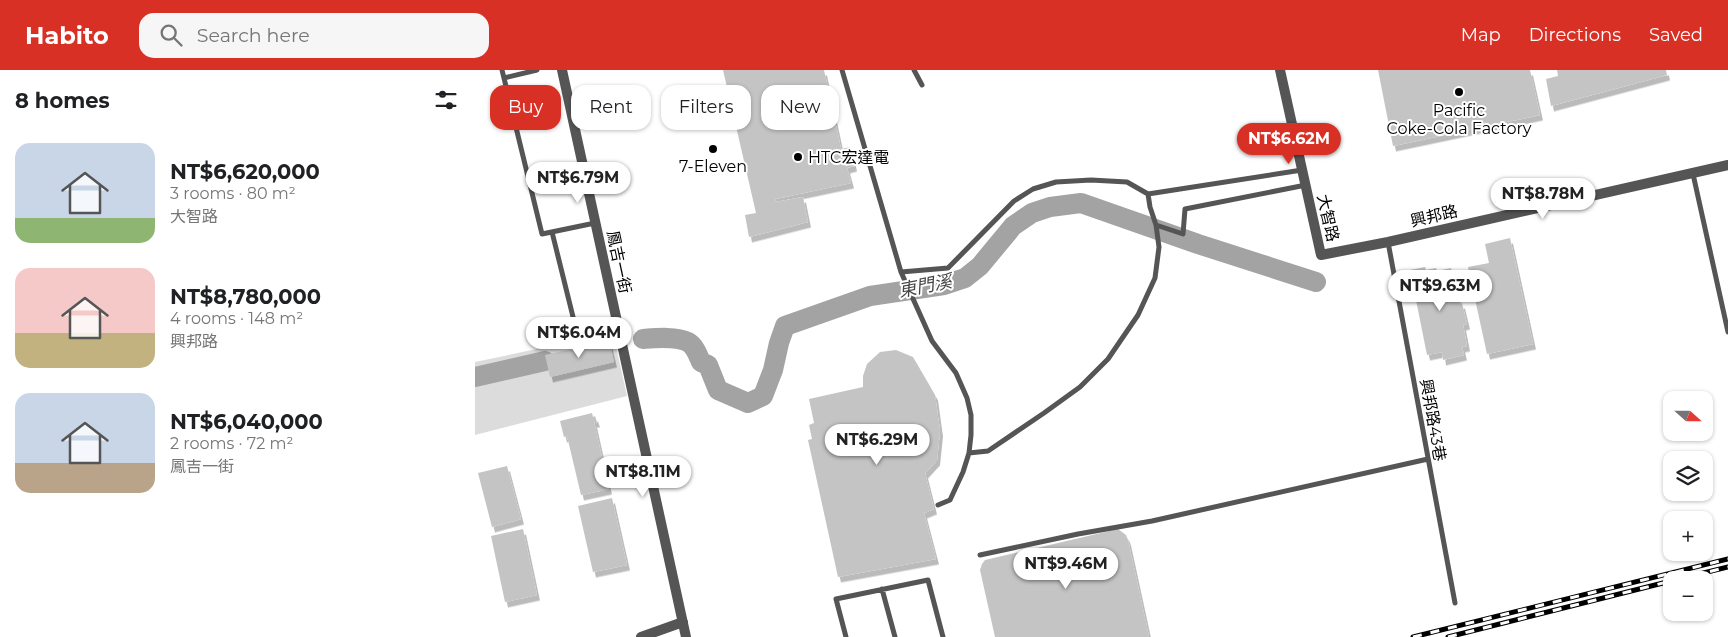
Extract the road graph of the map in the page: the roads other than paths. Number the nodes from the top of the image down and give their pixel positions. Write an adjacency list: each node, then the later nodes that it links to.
1 (502, 70): 7 (lane)
2 (537, 70): 7 (lane)
3 (562, 70): 14 (street, 鳳吉一街)
4 (843, 70): 19 (lane)
5 (914, 70): 8 (lane)
6 (1280, 70): 10 (street, 大智路)
7 (504, 78): 16 (lane)
8 (922, 85)
9 (1728, 165): 11 (street, 興邦路)
10 (1303, 170): 12 (street, 大智路); 13 (lane)
11 (1693, 174): 17 (street, 興邦路); 21 (lane)
12 (1305, 185): 15 (lane); 18 (street, 大智路)
13 (1148, 194): 15 (lane); 19 (lane)
14 (595, 223): 16 (lane); 20 (street, 鳳吉一街)
15 (1157, 225): 22 (lane)
16 (552, 232): 20 (lane)
17 (1388, 242): 18 (street, 興邦路); 23 (lane, 興邦路43巷)
18 (1321, 255)
19 (901, 273): 22 (lane)
20 (619, 330): 28 (street, 鳳吉一街)
21 (1728, 332)
22 (969, 453): 24 (lane)
23 (1428, 459): 25 (lane); 27 (lane, 興邦路43巷)
24 (938, 506)
25 (980, 555)
26 (882, 589): 31 (lane); 32 (lane); 33 (lane)
27 (1455, 603)
28 (683, 622): 29 (street); 30 (street, 鳳吉一街)
29 (641, 637)
30 (687, 637)
31 (846, 637)
32 (895, 637)
33 (943, 637)

